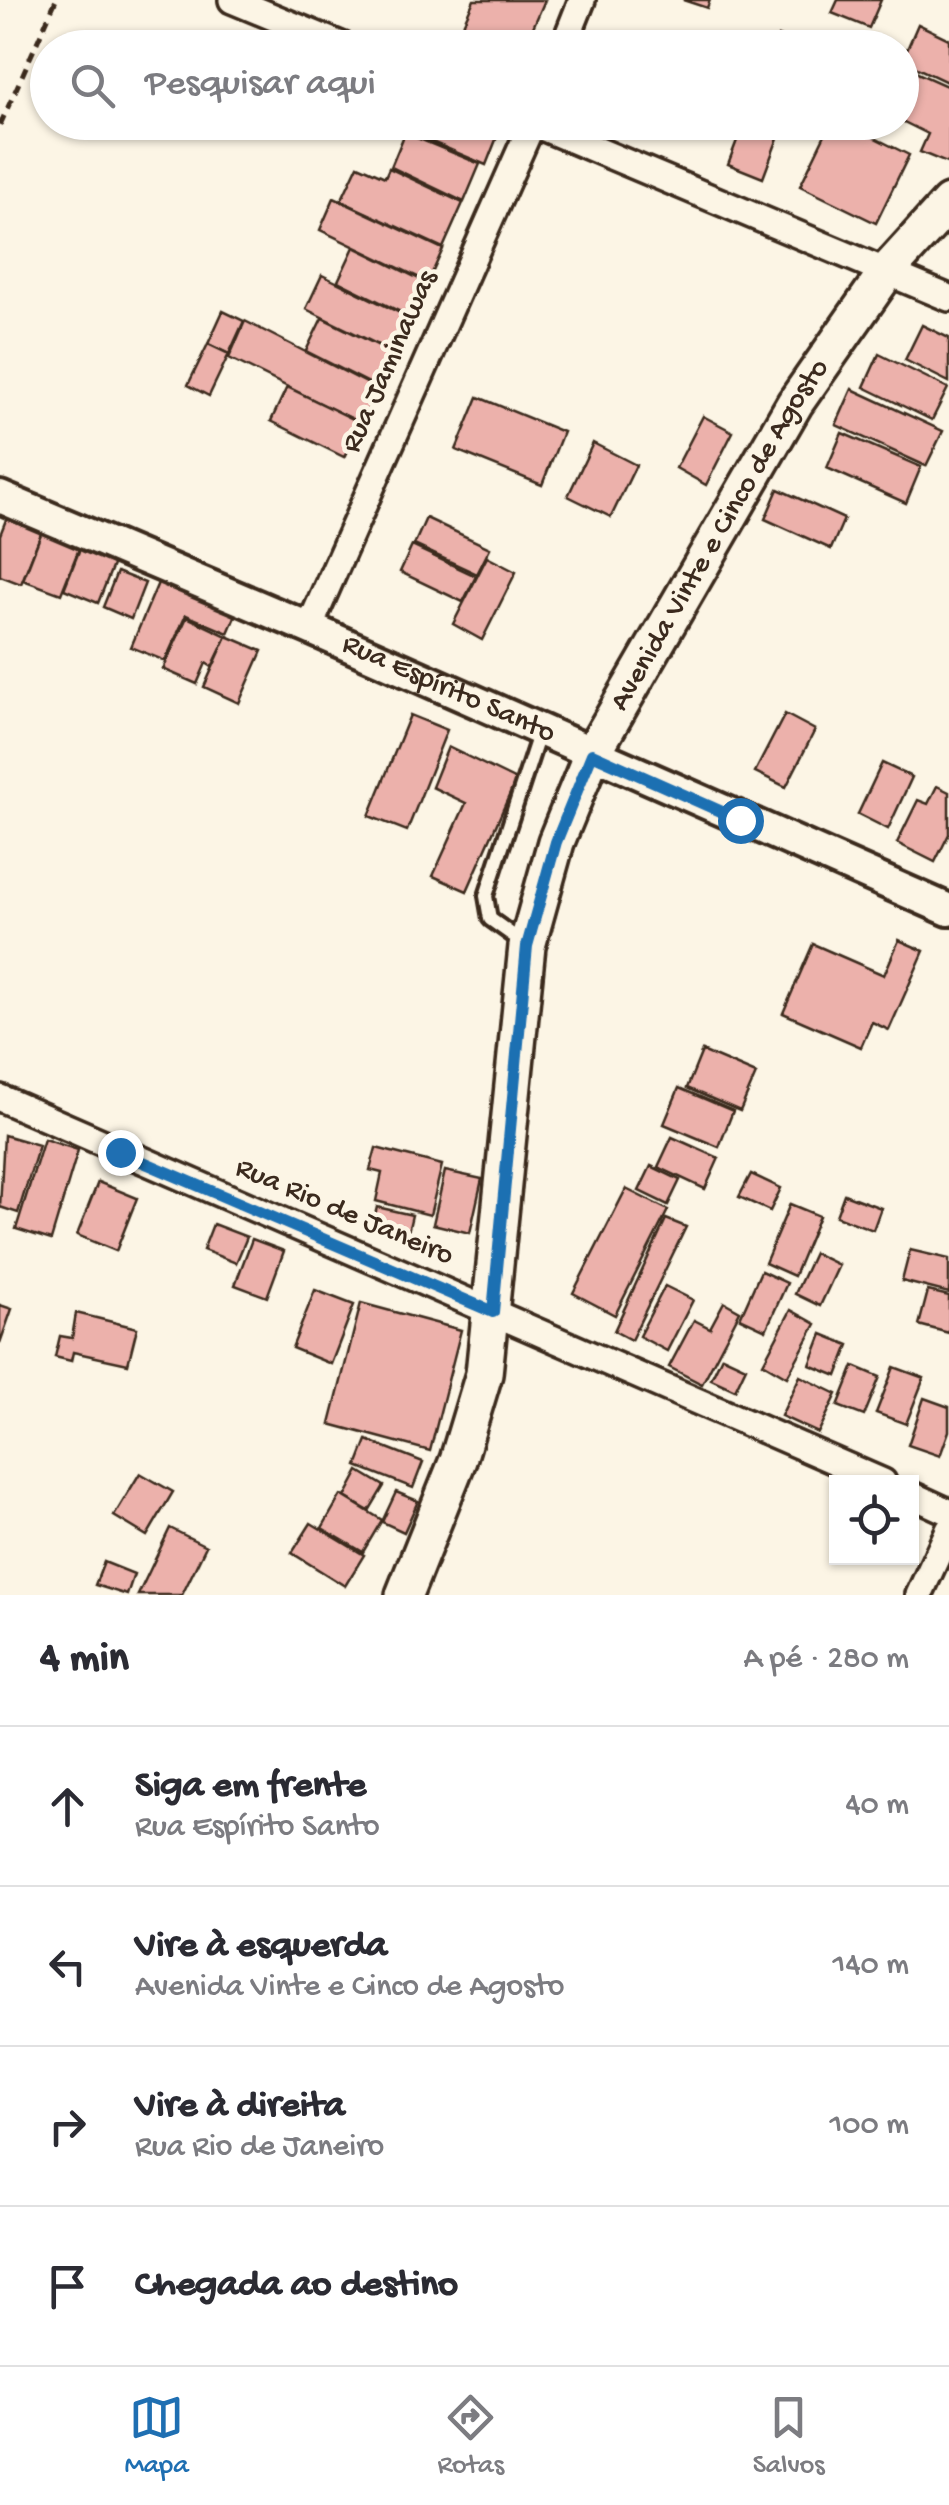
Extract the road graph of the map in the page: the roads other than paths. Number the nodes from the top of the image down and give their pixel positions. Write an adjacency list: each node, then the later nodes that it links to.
1 (232, 0): 3 (street)
2 (582, 0): 4 (street)
3 (304, 30)
4 (570, 30)
5 (524, 140): 11 (street, Rua Jaminawas)
6 (573, 140): 8 (street)
7 (949, 203): 8 (main road, Avenida Vinte e Cinco de Agosto)
8 (888, 270): 9 (street); 13 (main road, Avenida Vinte e Cinco de Agosto)
9 (949, 298)
10 (0, 497): 11 (street, Rua Espírito Santo)
11 (309, 628): 12 (street, Rua Espírito Santo)
12 (540, 731): 13 (street, Rua Espírito Santo); 15 (lane)
13 (592, 754): 14 (street, Rua Espírito Santo); 15 (main road, Avenida Vinte e Cinco de Agosto)
14 (949, 910)
15 (527, 946): 17 (main road, Avenida Vinte e Cinco de Agosto)
16 (0, 1098): 17 (street, Rua Rio de Janeiro)
17 (493, 1312): 18 (street, Rua Rio de Janeiro); 22 (main road, Avenida Vinte e Cinco de Agosto)
18 (868, 1475)
19 (919, 1498): 20 (street)
20 (949, 1512)
21 (949, 1530): 23 (street)
22 (404, 1595)
23 (920, 1595)

